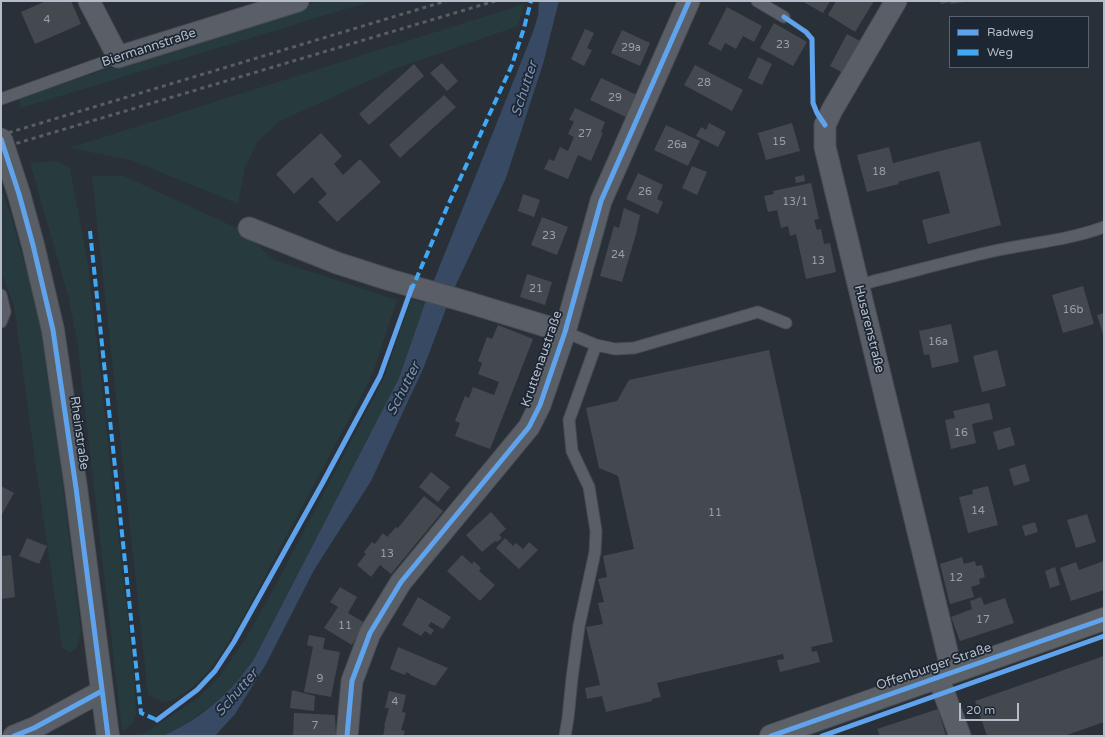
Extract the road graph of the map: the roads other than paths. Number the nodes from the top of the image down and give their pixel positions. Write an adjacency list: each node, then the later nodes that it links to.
1 (89, 1): 7 (street)
2 (298, 1): 7 (street, Biermannstraße)
3 (689, 1): 16 (street, Kruttenaustraße)
4 (757, 1): 6 (lane)
5 (896, 1): 12 (street, Husarenstraße)
6 (784, 17)
7 (118, 57): 8 (lane, Biermannstraße)
8 (1, 99)
9 (1, 139): 20 (main road, Rheinstraße, bridge)
10 (1104, 227): 12 (lane)
11 (249, 228): 16 (street, Kruttenaustraße)
12 (858, 285): 19 (street, Husarenstraße)
13 (1, 295): 14 (lane)
14 (1, 322)
15 (786, 323): 17 (lane)
16 (565, 332): 17 (lane); 23 (street, Kruttenaustraße)
17 (596, 345): 24 (lane)
18 (1104, 619): 19 (main road, Offenburger Straße)
19 (945, 675): 25 (main road, Offenburger Straße); 26 (street, Husarenstraße)
20 (102, 691): 21 (street); 22 (main road, Rheinstraße)
21 (14, 736)
22 (108, 736)
23 (347, 736)
24 (565, 736)
25 (771, 736)
26 (960, 736)

